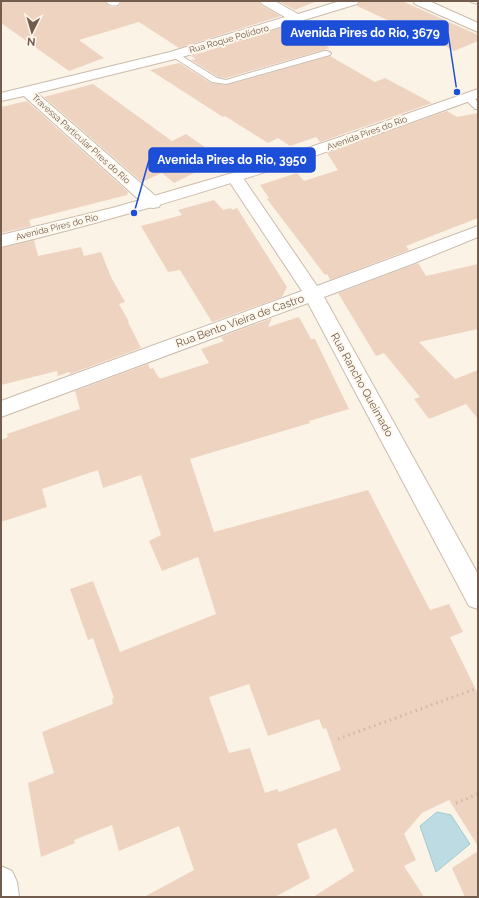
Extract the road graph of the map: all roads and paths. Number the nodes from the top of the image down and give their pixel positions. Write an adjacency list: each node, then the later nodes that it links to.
1 (266, 1): 6 (street)
2 (353, 1): 6 (street, Rua Roque Polidoro)
3 (421, 1): 7 (street)
4 (473, 1): 5 (lane)
5 (478, 2)
6 (298, 18): 9 (street, Rua Roque Polidoro)
7 (478, 28)
8 (327, 53): 9 (lane, Rua Roque Polidoro)
9 (174, 55): 10 (street, Rua Roque Polidoro)
10 (28, 91): 11 (street, Rua Roque Polidoro); 14 (street, Travessa Particular Pires do Rio)
11 (1, 97)
12 (475, 99): 13 (street, Avenida Pires do Rio)
13 (235, 178): 14 (street, Avenida Pires do Rio); 17 (street, Rua Rancho Queimado)
14 (153, 203): 16 (street, Avenida Pires do Rio)
15 (478, 231): 17 (street, Rua Bento Vieira de Castro)
16 (1, 241)
17 (313, 294): 18 (street, Rua Bento Vieira de Castro); 19 (street, Rua Rancho Queimado)
18 (1, 409)
19 (478, 598)
20 (478, 688): 21 (path)
21 (338, 739)
22 (478, 794): 23 (path)
23 (456, 803)
24 (1, 882): 25 (street)
25 (3, 897)

